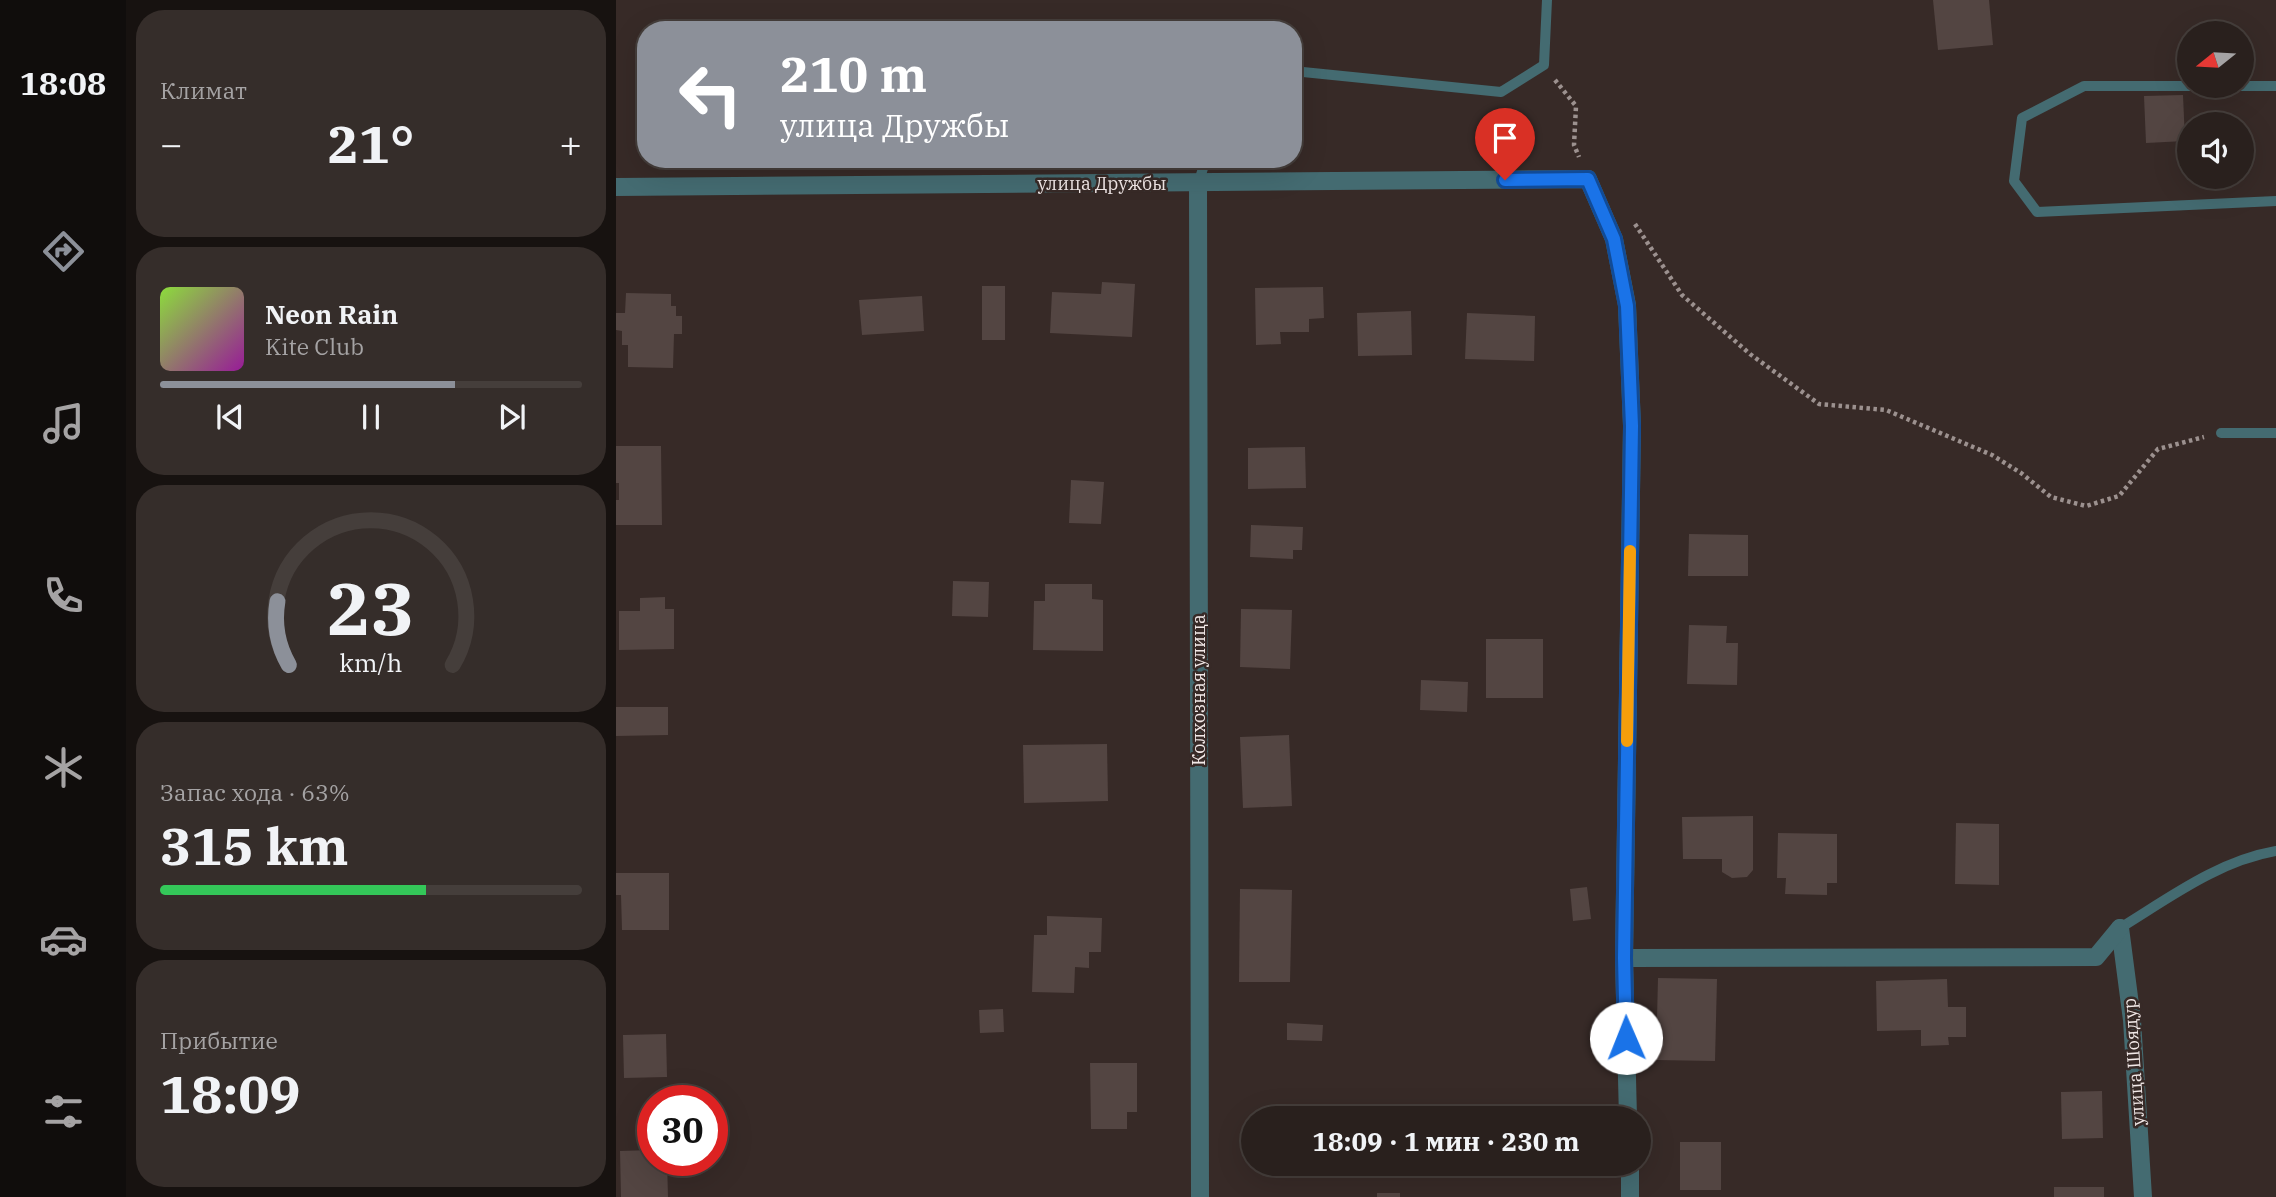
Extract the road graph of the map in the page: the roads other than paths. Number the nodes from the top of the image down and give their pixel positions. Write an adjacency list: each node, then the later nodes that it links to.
1 (1547, 0): 2 (lane)
2 (1302, 72)
3 (2276, 86): 7 (lane)
4 (1203, 168): 5 (lane)
5 (1198, 184): 6 (street, улица Дружбы); 12 (street, улица Дружбы); 15 (street, Колхозная улица)
6 (616, 187)
7 (2276, 201)
8 (2221, 433): 9 (lane)
9 (2276, 433)
10 (2276, 851): 11 (lane)
11 (2120, 928): 12 (street); 17 (street, улица Шоядур)
12 (1624, 958): 13 (street)
13 (1628, 1106)
14 (1629, 1176): 16 (street)
15 (1200, 1197)
16 (1630, 1197)
17 (2143, 1197)

